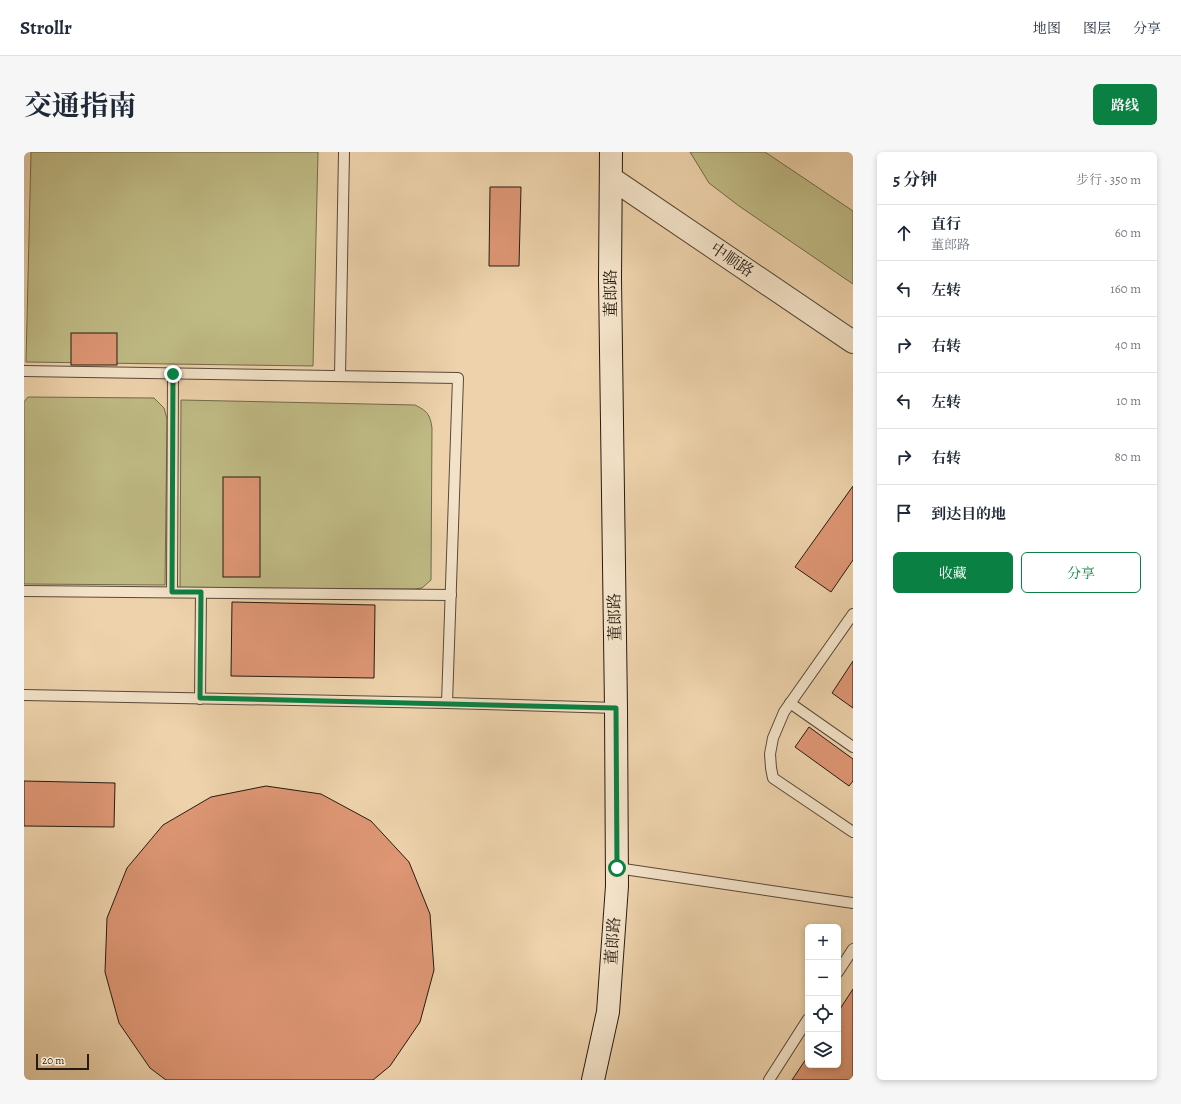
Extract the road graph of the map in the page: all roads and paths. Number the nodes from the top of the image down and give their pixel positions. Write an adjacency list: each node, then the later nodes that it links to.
1 (344, 152): 7 (lane)
2 (611, 152): 3 (main road, 董郎路)
3 (611, 178): 4 (main road, 中顺路); 17 (main road, 董郎路)
4 (853, 342)
5 (24, 371): 6 (lane)
6 (173, 374): 7 (lane); 9 (lane)
7 (340, 376): 11 (lane)
8 (24, 591): 9 (lane)
9 (172, 592): 10 (lane)
10 (201, 592): 11 (lane); 14 (lane)
11 (451, 595): 15 (lane)
12 (853, 614): 16 (lane)
13 (24, 695): 14 (lane)
14 (200, 698): 15 (lane)
15 (447, 703): 17 (lane)
16 (790, 703): 18 (lane); 19 (lane)
17 (616, 708): 20 (main road, 董郎路)
18 (853, 747)
19 (853, 832)
20 (617, 868): 21 (lane); 25 (main road, 董郎路)
21 (853, 902)
22 (853, 949): 23 (lane)
23 (841, 967)
24 (805, 1024): 26 (lane)
25 (593, 1080)
26 (769, 1080)

